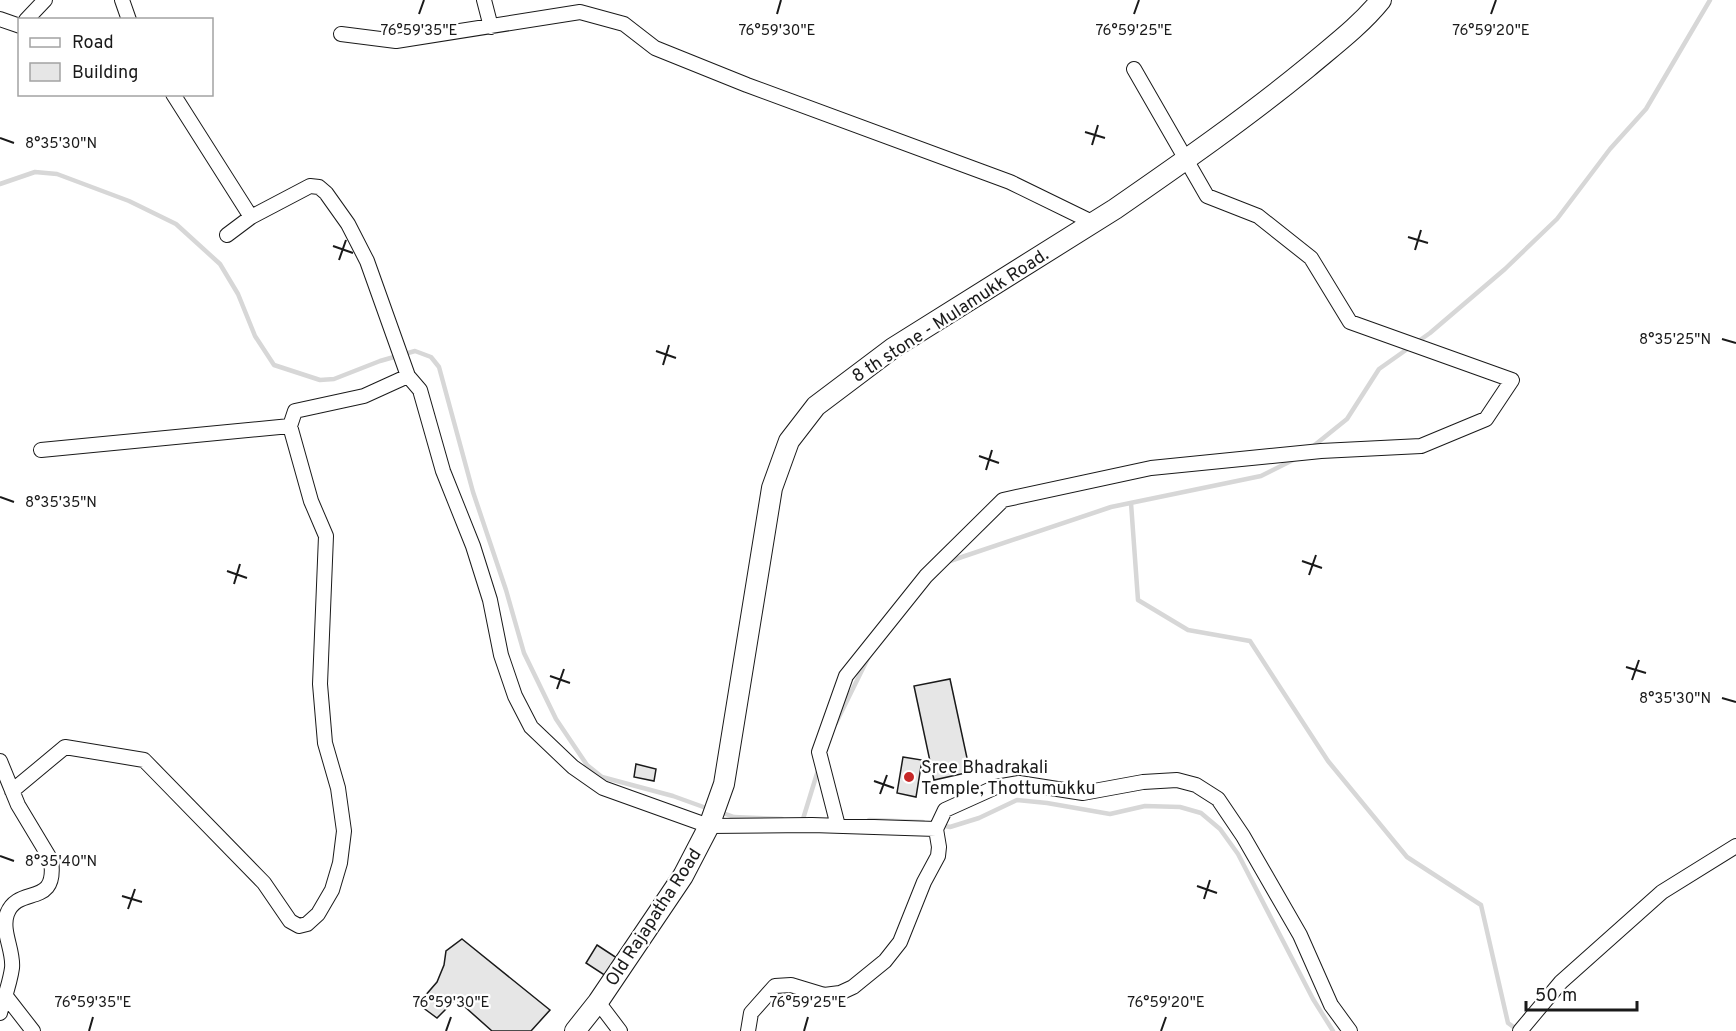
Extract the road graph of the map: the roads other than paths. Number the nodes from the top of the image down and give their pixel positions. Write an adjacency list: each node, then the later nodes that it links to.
1 (45, 0): 5 (street)
2 (122, 0): 6 (street)
3 (484, 0): 10 (street)
4 (1381, 0): 15 (main road, 8 th stone - Mulamukk Road.)
5 (28, 18)
6 (128, 18)
7 (0, 19): 8 (street)
8 (18, 25)
9 (18, 26): 11 (street)
10 (491, 27): 12 (street); 17 (street)
11 (0, 31)
12 (340, 34)
13 (1134, 69): 15 (street)
14 (174, 96): 16 (street)
15 (1186, 158): 17 (main road, 8 th stone - Mulamukk Road.); 26 (street)
16 (251, 217): 18 (street); 19 (street)
17 (1094, 223): 24 (main road, 8 th stone - Mulamukk Road.)
18 (227, 235)
19 (404, 365): 20 (street); 25 (street)
20 (291, 426): 21 (street); 23 (street)
21 (42, 450)
22 (0, 761): 23 (street)
23 (12, 791): 29 (street)
24 (719, 797): 25 (main road, Old Rajapatha Road)
25 (710, 823): 26 (street); 30 (main road, Old Rajapatha Road)
26 (838, 826): 27 (street)
27 (936, 829): 36 (street); 37 (street)
28 (1736, 846): 32 (street)
29 (5, 995): 31 (street); 33 (street)
30 (598, 1002): 34 (main road, Old Rajapatha Road); 35 (street)
31 (0, 1013)
32 (1523, 1027)
33 (33, 1031)
34 (575, 1031)
35 (620, 1031)
36 (748, 1031)
37 (1350, 1031)

